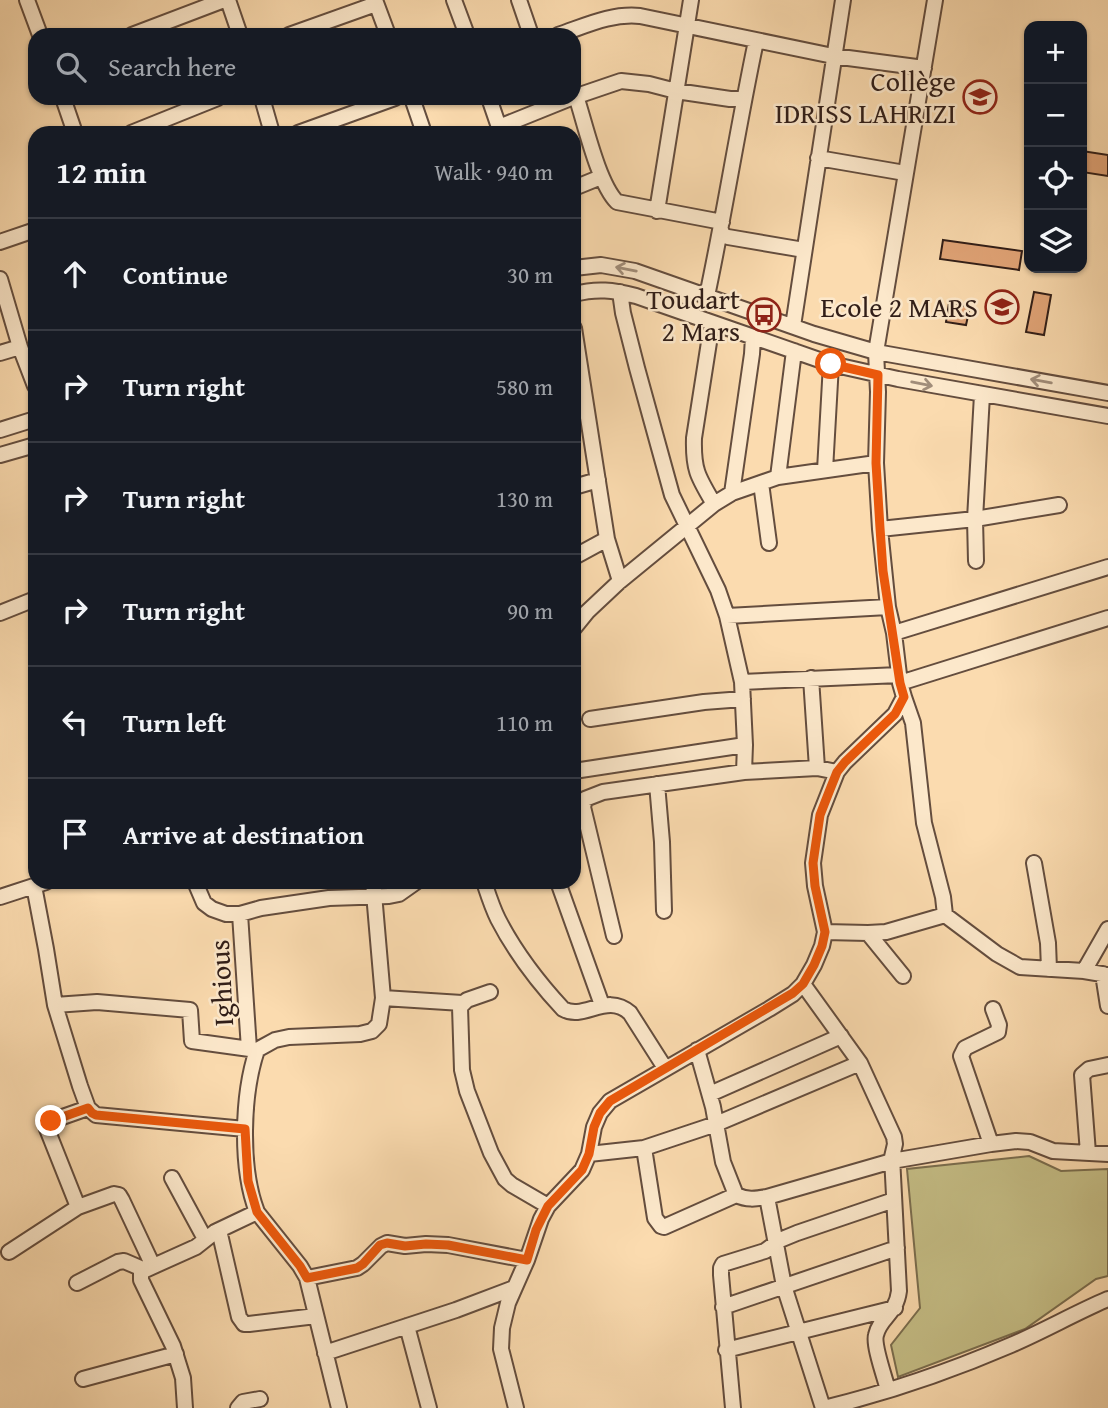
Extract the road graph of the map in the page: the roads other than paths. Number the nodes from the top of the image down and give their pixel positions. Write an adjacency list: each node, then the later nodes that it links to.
1 (27, 0): 11 (street)
2 (226, 0): 9 (street); 14 (street)
3 (454, 0): 17 (street)
4 (519, 0): 18 (street)
5 (691, 0): 10 (street)
6 (843, 0): 21 (street)
7 (935, 0): 22 (street)
8 (376, 2): 15 (street); 16 (street)
9 (171, 20): 12 (street); 13 (street)
10 (687, 27): 19 (street); 20 (street); 23 (street)
11 (37, 28)
12 (150, 28)
13 (174, 28)
14 (237, 28)
15 (307, 28)
16 (385, 28)
17 (464, 28)
18 (529, 28)
19 (579, 28)
20 (756, 41): 21 (street); 25 (street)
21 (833, 56): 22 (street); 41 (street)
22 (923, 68): 42 (street)
23 (676, 92): 24 (street); 25 (street); 45 (street)
24 (581, 95)
25 (744, 99): 46 (street)
26 (65, 105): 34 (street)
27 (192, 105): 35 (street)
28 (264, 105): 36 (street)
29 (376, 105): 37 (street)
30 (414, 105): 38 (street)
31 (491, 105): 39 (street)
32 (556, 105): 40 (street)
33 (577, 105): 43 (street)
34 (73, 126)
35 (146, 126)
36 (270, 126)
37 (317, 126)
38 (422, 126)
39 (499, 126)
40 (509, 126)
41 (818, 158): 42 (street); 49 (street)
42 (905, 173): 61 (street)
43 (601, 177): 44 (street); 45 (street)
44 (581, 185)
45 (657, 211): 46 (street)
46 (722, 226): 49 (street); 54 (street)
47 (28, 232): 48 (street)
48 (0, 242)
49 (804, 250): 57 (street)
50 (581, 267): 54 (street, one-way to 50)
51 (0, 279): 55 (street)
52 (620, 292): 53 (street); 56 (street); 84 (street)
53 (581, 293)
54 (707, 296): 57 (street)
55 (4, 305): 59 (street)
56 (712, 323): 58 (street); 81 (street)
57 (793, 326): 61 (street)
58 (753, 337): 60 (street); 80 (street)
59 (20, 347): 62 (street); 64 (street)
60 (794, 351): 63 (street); 76 (street)
61 (876, 352): 65 (street); 66 (street, one-way to 61)
62 (0, 353)
63 (831, 364): 65 (street); 75 (street)
64 (28, 368)
65 (878, 375): 67 (street, one-way to 67); 74 (street)
66 (1108, 393)
67 (982, 395): 68 (street); 83 (street)
68 (1108, 416)
69 (581, 420): 77 (street)
70 (28, 421): 71 (street)
71 (0, 430)
72 (28, 447): 73 (street)
73 (0, 455)
74 (876, 463): 75 (street); 85 (street)
75 (825, 470): 76 (street)
76 (778, 477): 78 (street)
77 (598, 480): 79 (street); 86 (street)
78 (761, 483): 80 (street); 87 (street)
79 (581, 485)
80 (732, 493): 81 (street)
81 (714, 504): 84 (street)
82 (1059, 505): 83 (street)
83 (975, 519): 85 (street); 89 (street)
84 (687, 525): 91 (street); 95 (street)
85 (880, 528): 93 (street)
86 (607, 538): 88 (street); 91 (street)
87 (769, 543)
88 (581, 553)
89 (976, 561)
90 (1108, 567): 98 (street)
91 (620, 581): 97 (street)
92 (28, 602): 94 (street)
93 (888, 607): 95 (street); 98 (street)
94 (0, 613)
95 (727, 616): 100 (street)
96 (1108, 618): 101 (street)
97 (581, 619)
98 (894, 633): 101 (street)
99 (811, 678): 100 (street); 101 (street); 105 (street)
100 (742, 682): 102 (street)
101 (901, 685): 108 (street); 121 (street)
102 (743, 699): 103 (street); 104 (street)
103 (590, 719)
104 (745, 745): 106 (street); 107 (street)
105 (817, 768): 107 (street); 108 (street)
106 (581, 770)
107 (744, 772): 109 (street)
108 (837, 772): 123 (street)
109 (656, 784): 119 (street); 125 (street)
110 (1034, 863): 126 (street)
111 (28, 888): 118 (street)
112 (40, 889): 134 (street)
113 (198, 889): 120 (street)
114 (374, 889): 115 (street); 120 (street); 132 (street)
115 (406, 889)
116 (486, 889): 135 (street)
117 (561, 889): 135 (street)
118 (0, 897)
119 (664, 911)
120 (240, 914): 139 (street, Ighious)
121 (945, 915): 124 (street); 126 (street)
122 (1108, 929): 127 (street)
123 (825, 932): 124 (street); 130 (street)
124 (868, 933): 129 (street)
125 (614, 936)
126 (1049, 969): 127 (street)
127 (1084, 971): 128 (street)
128 (1105, 974): 136 (street)
129 (903, 976)
130 (803, 984): 138 (street); 140 (street)
131 (490, 992): 133 (street)
132 (383, 998): 133 (street); 139 (street)
133 (462, 1003): 158 (street)
134 (55, 1005): 139 (street); 145 (street)
135 (603, 1005): 143 (street)
136 (1108, 1006)
137 (993, 1009): 148 (street)
138 (841, 1036): 141 (street); 144 (street)
139 (253, 1049): 147 (street, Ighious)
140 (697, 1050): 143 (street); 144 (street)
141 (860, 1063): 146 (street); 153 (street)
142 (1108, 1065): 150 (street)
143 (665, 1068): 151 (street)
144 (710, 1094): 146 (street)
145 (88, 1108): 147 (street); 159 (street)
146 (716, 1124): 149 (street); 155 (street)
147 (245, 1129): 160 (street, Ighious)
148 (990, 1144): 150 (street); 153 (street)
149 (644, 1148): 151 (street); 155 (street)
150 (1088, 1153): 152 (street)
151 (589, 1154): 158 (street)
152 (1108, 1154)
153 (892, 1161): 156 (street); 157 (street)
154 (172, 1178): 162 (street)
155 (736, 1195): 156 (street)
156 (767, 1197): 163 (street)
157 (894, 1200): 163 (street); 164 (street)
158 (548, 1206): 166 (street)
159 (78, 1207): 165 (street); 167 (street)
160 (257, 1212): 161 (street); 168 (street)
161 (219, 1230): 162 (street); 175 (street)
162 (205, 1239): 167 (street)
163 (776, 1244): 170 (street); 173 (street)
164 (897, 1248): 170 (street); 174 (street)
165 (9, 1252)
166 (527, 1260): 168 (street); 171 (street)
167 (149, 1268): 169 (street); 180 (street)
168 (307, 1278): 175 (street)
169 (77, 1283)
170 (784, 1286): 173 (street); 177 (street)
171 (514, 1288): 176 (street); 189 (street)
172 (1108, 1299): 182 (street)
173 (723, 1307): 178 (street)
174 (895, 1308): 177 (street); 182 (street)
175 (316, 1316): 179 (street)
176 (407, 1326): 179 (street); 188 (street)
177 (799, 1332): 178 (street); 191 (street)
178 (726, 1350): 190 (street)
179 (325, 1353): 187 (street)
180 (176, 1354): 181 (street); 185 (street)
181 (83, 1379)
182 (888, 1390): 184 (street)
183 (260, 1399): 186 (street)
184 (851, 1405): 191 (street)
185 (186, 1408)
186 (238, 1408)
187 (339, 1408)
188 (429, 1408)
189 (516, 1408)
190 (733, 1408)
191 (823, 1408)

